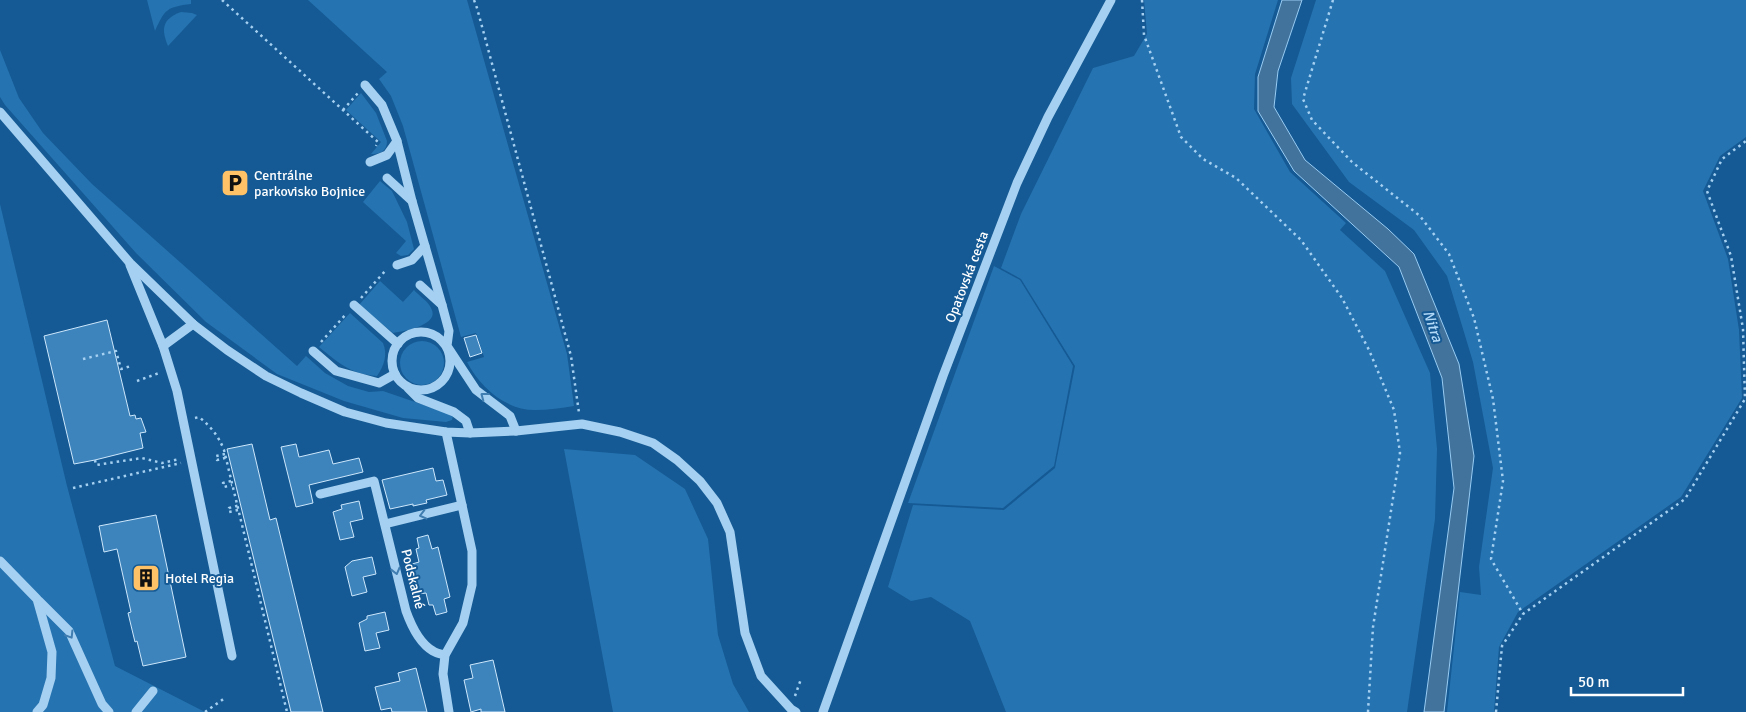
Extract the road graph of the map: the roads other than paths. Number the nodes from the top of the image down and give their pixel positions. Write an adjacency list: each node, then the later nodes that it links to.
1 (1111, 0): 37 (street, Opatovská cesta)
2 (365, 85): 4 (street)
3 (0, 112): 9 (street)
4 (396, 141): 5 (street); 7 (street)
5 (370, 162)
6 (387, 178): 7 (street)
7 (412, 201): 8 (street)
8 (425, 246): 10 (street); 13 (street)
9 (130, 263): 14 (street); 16 (street)
10 (397, 265)
11 (420, 285): 13 (street)
12 (354, 305): 15 (street)
13 (442, 305): 17 (street)
14 (193, 324): 16 (street); 22 (street)
15 (398, 344): 17 (street); 19 (street)
16 (163, 346): 30 (street)
17 (447, 346): 20 (street); 21 (street, one-way to 17)
18 (313, 351): 19 (street)
19 (395, 374): 20 (street)
20 (408, 388): 23 (street)
21 (516, 431): 23 (street); 36 (street)
22 (446, 432): 23 (street); 25 (street)
23 (470, 433)
24 (320, 494): 26 (street, Podskalné)
25 (462, 505): 26 (street, one-way to 26); 29 (street)
26 (384, 524): 29 (street, Podskalné, one-way to 29)
27 (0, 561): 28 (street)
28 (37, 599): 32 (street); 33 (street, one-way to 33)
29 (445, 655): 35 (street)
30 (232, 656)
31 (153, 691): 34 (street)
32 (37, 712)
33 (109, 712)
34 (136, 712)
35 (449, 712)
36 (796, 712)
37 (823, 712)

